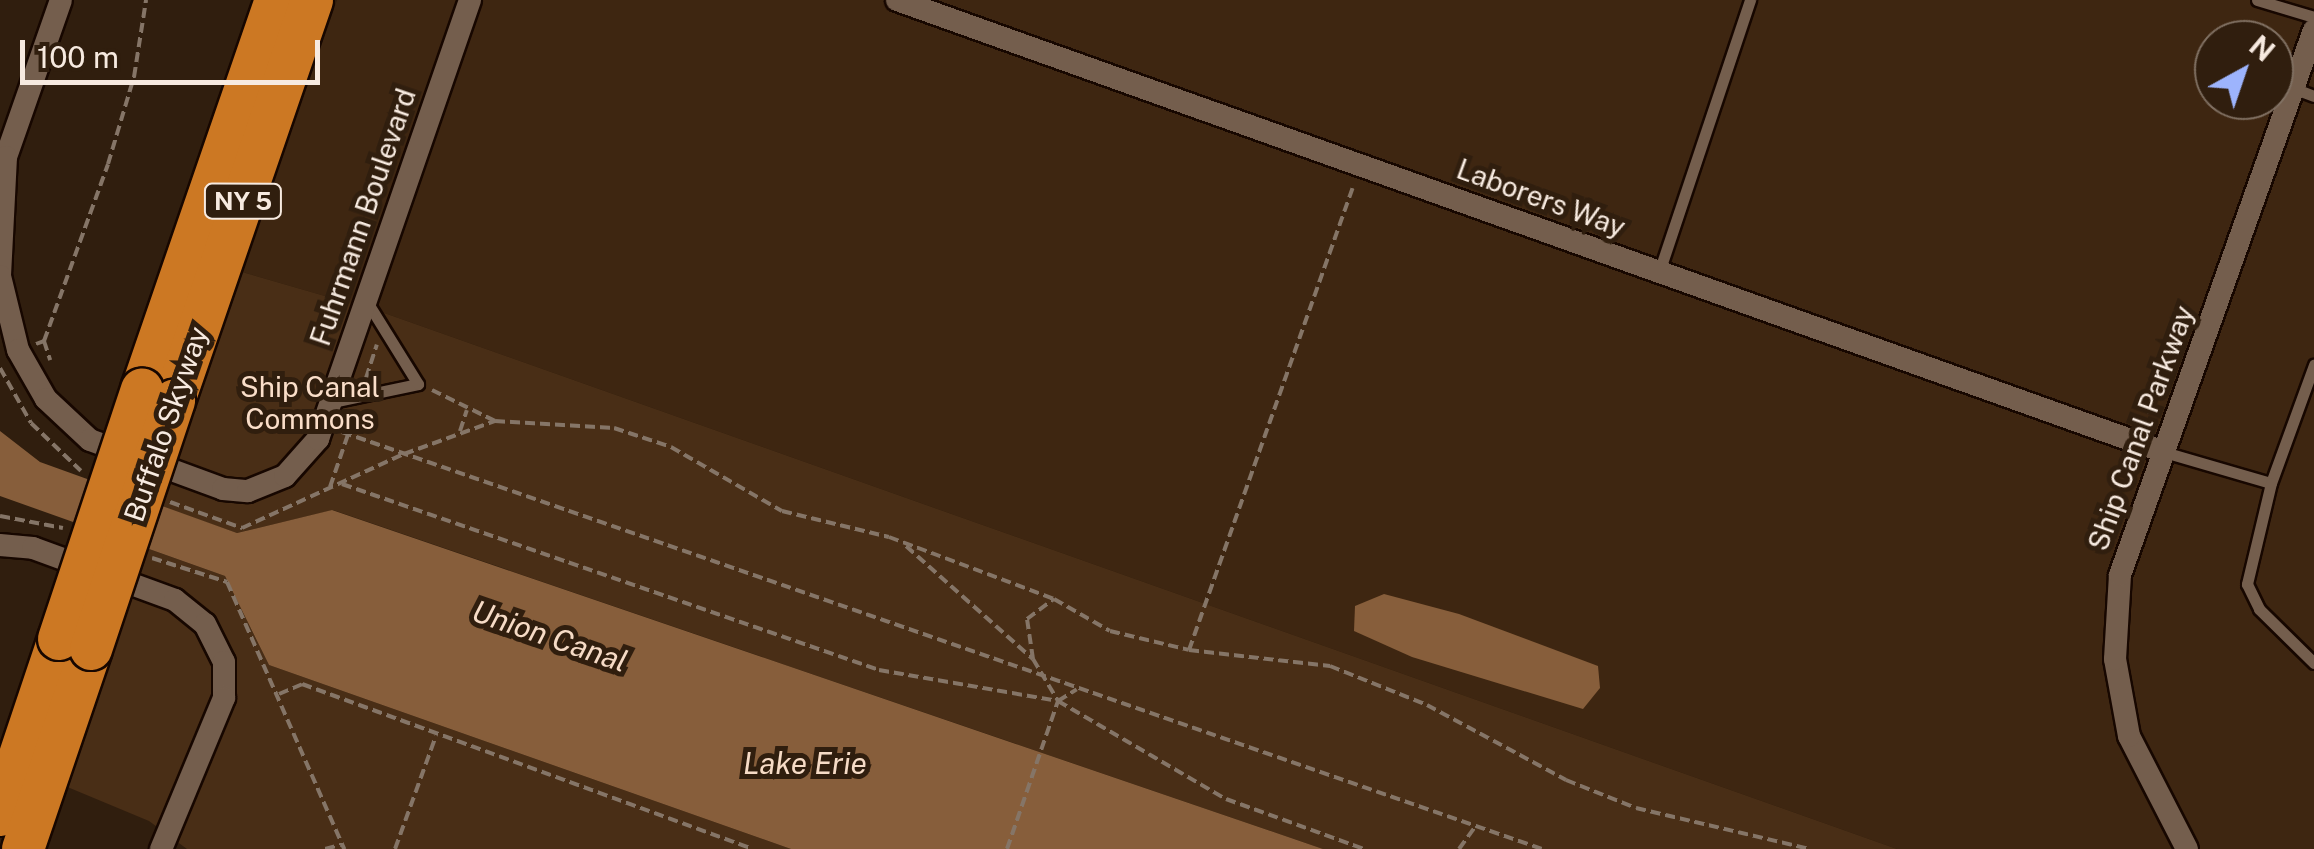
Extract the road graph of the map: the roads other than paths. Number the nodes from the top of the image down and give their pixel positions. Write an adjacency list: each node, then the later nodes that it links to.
1 (61, 0): 15 (street, Fuhrmann Boulevard)
2 (276, 0): 14 (highway, Buffalo Skyway / NY 5)
3 (312, 0): 14 (highway, Buffalo Skyway / NY 5)
4 (470, 0): 12 (street, Fuhrmann Boulevard)
5 (897, 0): 11 (street, Laborers Way)
6 (1750, 0): 11 (lane)
7 (2257, 0): 8 (lane)
8 (2314, 17)
9 (2314, 30): 10 (street, Ship Canal Parkway)
10 (2304, 92): 16 (street, Ship Canal Parkway)
11 (1659, 272): 16 (street, Laborers Way)
12 (366, 300): 15 (street, Fuhrmann Boulevard); 15 (lane)
13 (2314, 364): 17 (lane)
14 (158, 395): 19 (highway, Buffalo Skyway / NY 5, bridge)
15 (331, 402)
16 (2164, 452): 17 (lane); 24 (street, Ship Canal Parkway)
17 (2272, 484): 20 (lane)
18 (0, 545): 23 (street)
19 (75, 644): 21 (highway, Buffalo Skyway / NY 5); 22 (highway, Buffalo Skyway / NY 5)
20 (2314, 664)
21 (0, 815)
22 (23, 849)
23 (161, 849)
24 (2186, 849)

